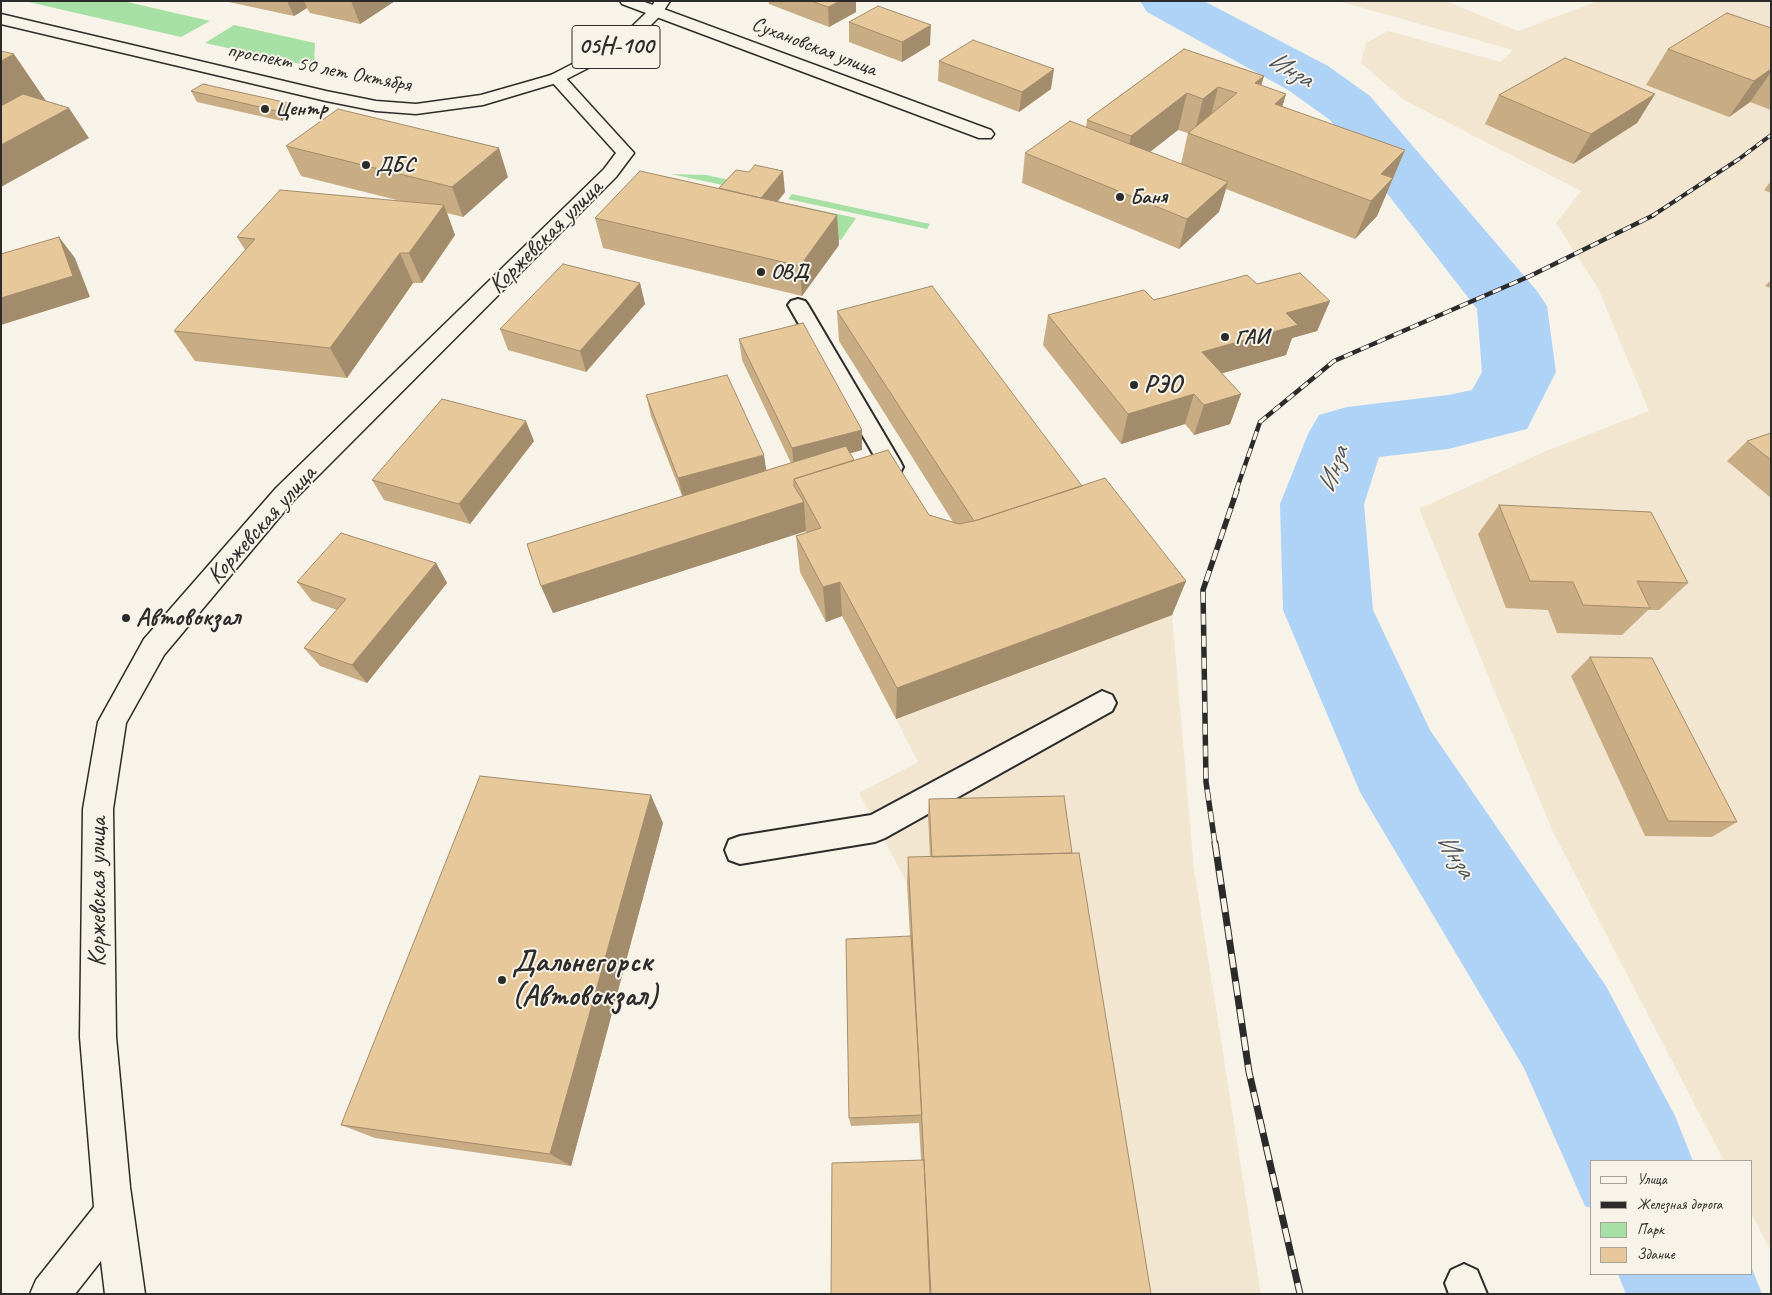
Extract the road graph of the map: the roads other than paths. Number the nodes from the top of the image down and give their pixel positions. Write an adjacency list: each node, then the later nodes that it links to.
1 (627, 1): 2 (street, Сухановская улица)
2 (660, 7): 4 (street, проспект 50 лет Октября / 05Н-100); 5 (street, Сухановская улица)
3 (1, 19): 4 (street, проспект 50 лет Октября / 05Н-100)
4 (557, 78): 10 (street, Коржевская улица)
5 (985, 134)
6 (798, 305): 7 (lane)
7 (892, 466)
8 (1102, 703): 9 (lane)
9 (740, 850)
10 (114, 1213): 11 (street); 12 (street, Коржевская улица)
11 (50, 1294)
12 (124, 1294)

